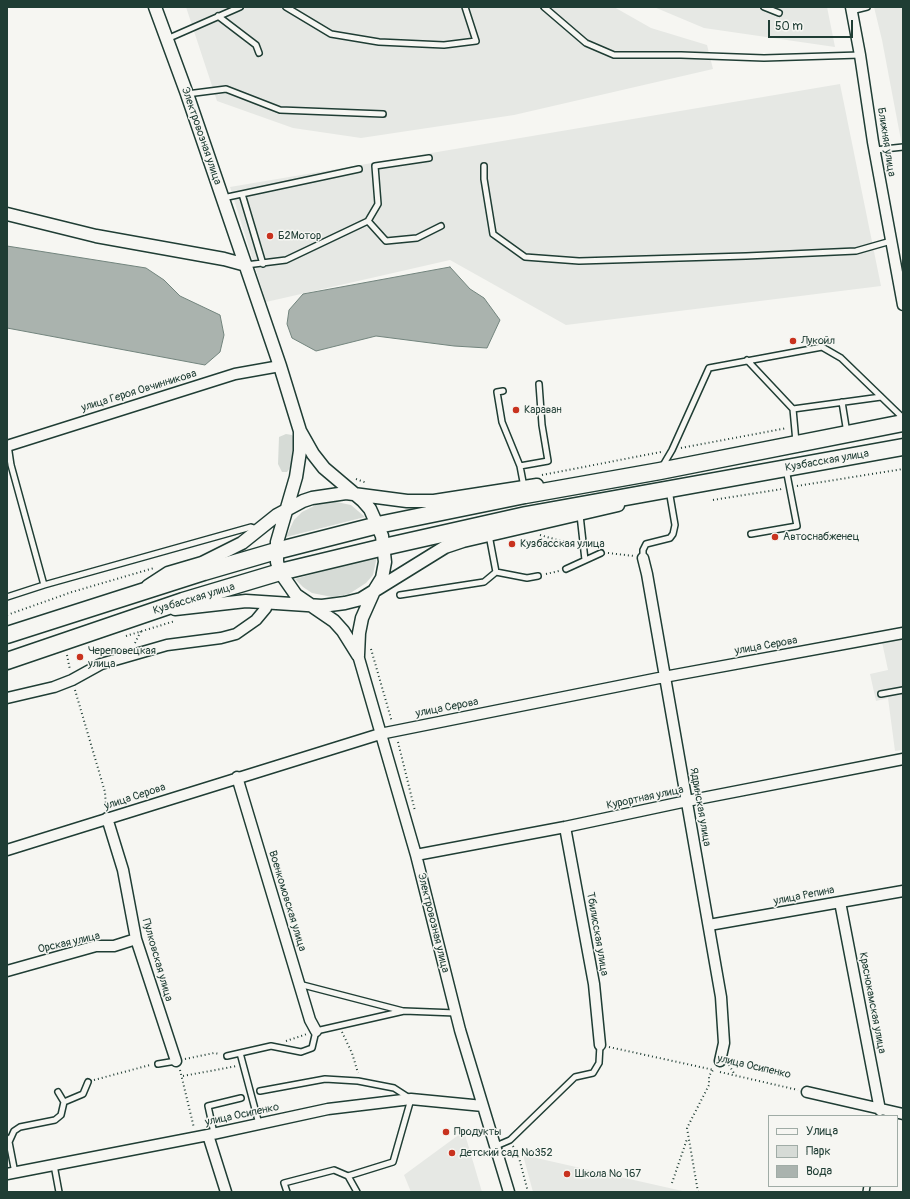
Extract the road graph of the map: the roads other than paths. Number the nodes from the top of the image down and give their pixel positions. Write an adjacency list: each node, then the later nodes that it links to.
1 (155, 7): 11 (street, Электровозная улица)
2 (240, 7): 10 (lane)
3 (286, 7): 4 (lane)
4 (465, 7)
5 (544, 7): 13 (lane)
6 (764, 7): 9 (lane)
7 (867, 7): 8 (lane)
8 (851, 9): 13 (street, Ближняя улица)
9 (779, 13)
10 (218, 16): 11 (lane); 12 (lane)
11 (167, 39): 14 (street, Электровозная улица)
12 (259, 54)
13 (860, 55): 17 (street, Ближняя улица)
14 (187, 94): 15 (lane); 22 (street, Электровозная улица)
15 (383, 114)
16 (903, 147): 17 (lane)
17 (875, 150): 26 (street, Ближняя улица)
18 (429, 158): 24 (lane)
19 (484, 166): 26 (lane)
20 (359, 169): 21 (lane)
21 (242, 194): 22 (lane); 27 (lane)
22 (222, 198): 28 (street, Электровозная улица)
23 (7, 214): 28 (street)
24 (368, 221): 25 (lane); 27 (lane)
25 (441, 226)
26 (891, 241): 29 (street, Ближняя улица)
27 (263, 264): 28 (lane)
28 (246, 265): 31 (street, Электровозная улица)
29 (903, 305)
30 (748, 360): 34 (lane); 36 (lane); 46 (lane)
31 (280, 366): 39 (street, Электровозная улица); 42 (street, улица Героя Овчинникова)
32 (539, 384): 44 (lane)
33 (503, 391): 44 (lane)
34 (881, 397): 35 (lane); 37 (lane)
35 (842, 402): 36 (lane); 40 (lane)
36 (793, 409): 41 (lane)
37 (903, 418)
38 (903, 423): 40 (main road, Кузбасская улица)
39 (300, 431): 49 (street); 50 (street)
40 (847, 434): 41 (main road, Кузбасская улица)
41 (796, 443): 46 (main road, Кузбасская улица)
42 (7, 444): 65 (lane)
43 (903, 447): 45 (main road, Кузбасская улица)
44 (520, 466): 48 (lane)
45 (786, 468): 47 (main road, Кузбасская улица); 54 (lane)
46 (660, 471): 48 (main road, Кузбасская улица)
47 (664, 490): 51 (street); 56 (main road, Кузбасская улица); 59 (lane)
48 (519, 492): 49 (street); 52 (main road, Кузбасская улица)
49 (354, 494): 50 (street); 52 (street)
50 (286, 510): 53 (street); 57 (street)
51 (580, 515): 55 (street); 60 (lane)
52 (378, 525): 56 (street); 57 (main road, Кузбасская улица)
53 (258, 530): 65 (lane); 67 (street)
54 (751, 534)
55 (488, 535): 63 (lane); 66 (street)
56 (384, 547): 62 (main road, Кузбасская улица); 66 (street)
57 (276, 551): 62 (street); 67 (main road, Кузбасская улица)
58 (601, 553): 60 (lane)
59 (643, 558): 77 (street, Ядринская улица)
60 (585, 560): 61 (lane)
61 (566, 569)
62 (280, 572): 71 (street); 72 (main road, Кузбасская улица)
63 (496, 572): 64 (lane); 68 (lane)
64 (538, 576)
65 (44, 585): 69 (lane)
66 (374, 591): 71 (street); 75 (street)
67 (132, 595): 73 (main road, Кузбасская улица)
68 (400, 595)
69 (7, 597)
70 (267, 602): 71 (street); 72 (street); 80 (street)
71 (310, 605): 75 (street)
72 (137, 617): 76 (main road, Кузбасская улица)
73 (7, 634)
74 (903, 634): 77 (street, улица Серова)
75 (358, 655): 81 (street, Электровозная улица)
76 (7, 661)
77 (664, 677): 81 (street, улица Серова); 84 (street, Ядринская улица)
78 (903, 690): 79 (lane)
79 (881, 694)
80 (7, 698)
81 (380, 734): 83 (street, улица Серова); 88 (street, Электровозная улица)
82 (903, 759): 84 (street, Курортная улица)
83 (237, 777): 85 (street, улица Серова); 94 (street, Военкомовская улица)
84 (687, 801): 86 (street, Курортная улица); 91 (street, Ядринская улица)
85 (107, 818): 87 (street, улица Серова); 92 (street, Пулковская улица)
86 (565, 827): 88 (street, Курортная улица); 98 (street, Тбилисская улица)
87 (7, 850)
88 (416, 855): 96 (street, Электровозная улица)
89 (903, 891): 90 (street, улица Репина)
90 (840, 902): 91 (street, улица Репина); 112 (street, Краснокамская улица)
91 (709, 925): 102 (street, Ядринская улица)
92 (136, 939): 93 (street, Орская улица); 101 (street, Пулковская улица)
93 (7, 971)
94 (300, 984): 95 (lane); 97 (street, Военкомовская улица)
95 (404, 1011): 96 (lane); 97 (lane)
96 (456, 1013): 111 (street, Электровозная улица)
97 (316, 1031): 99 (lane)
98 (600, 1045): 117 (lane)
99 (240, 1053): 100 (lane); 114 (lane)
100 (227, 1056)
101 (176, 1061): 103 (lane)
102 (720, 1061)
103 (158, 1064)
104 (88, 1082): 110 (lane)
105 (260, 1091): 109 (lane)
106 (58, 1092): 110 (lane)
107 (807, 1092): 112 (street)
108 (241, 1098): 115 (lane)
109 (411, 1099): 111 (street, улица Осипенко); 114 (street, улица Осипенко); 120 (lane)
110 (64, 1102): 116 (lane)
111 (483, 1106): 117 (street, Электровозная улица)
112 (879, 1113): 113 (street)
113 (903, 1114)
114 (259, 1124): 115 (street, улица Осипенко)
115 (211, 1134): 118 (street, улица Осипенко); 122 (street)
116 (8, 1140): 119 (lane)
117 (496, 1146): 125 (street, Электровозная улица)
118 (54, 1165): 119 (street, улица Осипенко); 121 (lane)
119 (11, 1173)
120 (348, 1176): 123 (lane); 124 (lane)
121 (59, 1192)
122 (226, 1192)
123 (287, 1192)
124 (358, 1192)
125 (509, 1192)

